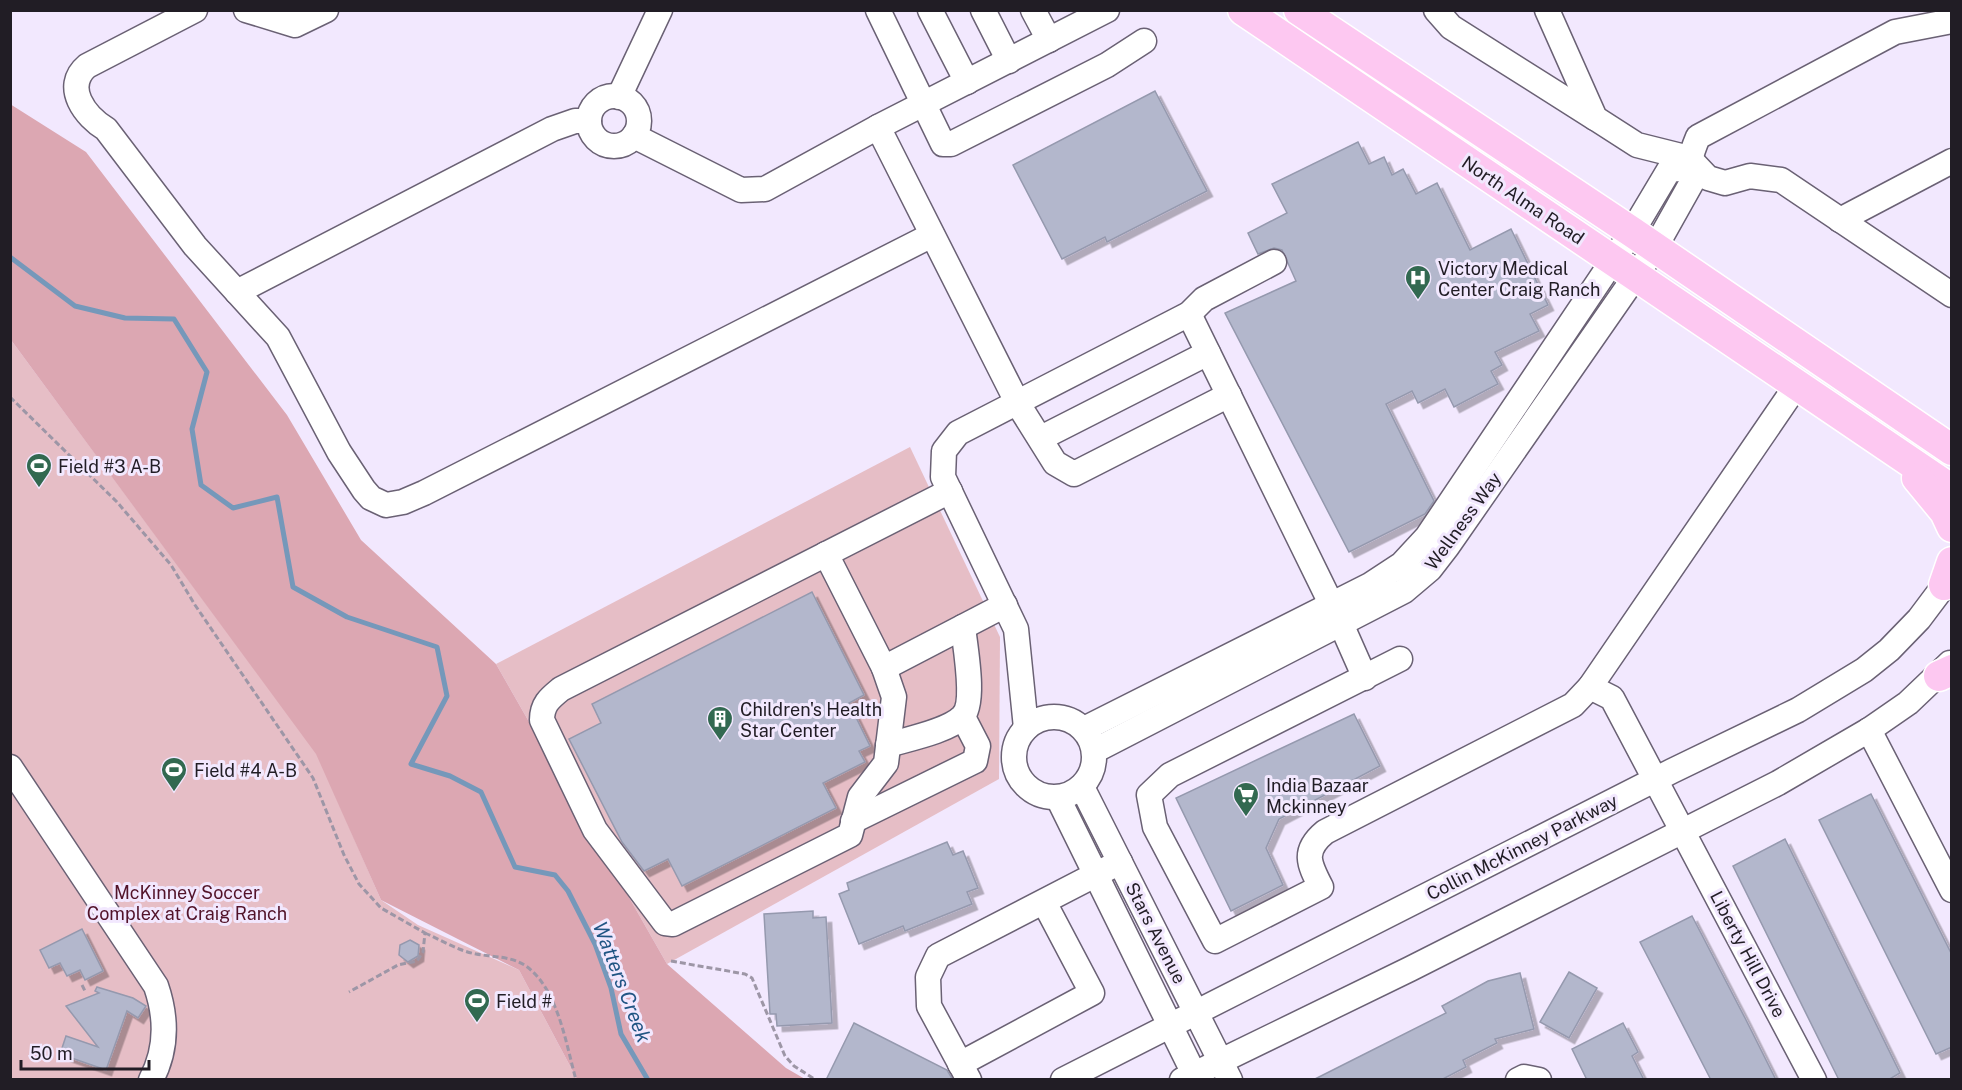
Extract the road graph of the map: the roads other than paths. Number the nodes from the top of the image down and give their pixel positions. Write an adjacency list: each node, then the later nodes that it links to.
1 (195, 10): 32 (street)
2 (246, 10): 3 (street)
3 (326, 10)
4 (660, 10): 19 (street)
5 (878, 10): 20 (street)
6 (930, 10): 18 (street)
7 (984, 10): 17 (street)
8 (1033, 10): 15 (street)
9 (1107, 10): 15 (street)
10 (1243, 10): 31 (main road, North Alma Road)
11 (1299, 10): 29 (main road, North Alma Road)
12 (1436, 10): 21 (street)
13 (1547, 10): 21 (street)
14 (1952, 21): 26 (street)
15 (1049, 40): 17 (street)
16 (1144, 41): 20 (street)
17 (1009, 61): 18 (street)
18 (967, 82): 20 (street)
19 (619, 97): 22 (street); 24 (street)
20 (925, 104): 23 (street)
21 (1595, 118): 26 (street)
22 (589, 121): 24 (street); 32 (street)
23 (878, 127): 24 (street); 28 (street)
24 (634, 136)
25 (1952, 161): 27 (street)
26 (1689, 163): 27 (street); 29 (street, Wellness Way)
27 (1840, 220): 33 (street)
28 (932, 235): 32 (street); 40 (street)
29 (1643, 240): 31 (street, Wellness Way); 42 (main road, North Alma Road)
30 (1275, 262): 34 (street)
31 (1624, 268): 36 (main road, North Alma Road); 37 (street, Wellness Way); 39 (street, Wellness Way)
32 (237, 292)
33 (1952, 295)
34 (1189, 314): 35 (street); 40 (street)
35 (1208, 353): 38 (street); 41 (street)
36 (1796, 386): 43 (main road, North Alma Road); 58 (street)
37 (1526, 390): 39 (street); 44 (street, Wellness Way)
38 (1228, 395): 41 (street); 50 (street)
39 (1547, 403): 44 (street, Wellness Way)
40 (1017, 404): 41 (street); 46 (street)
41 (1041, 438)
42 (1950, 447)
43 (1895, 453): 45 (main road, North Alma Road); 47 (main road)
44 (1488, 467): 50 (street, Wellness Way); 52 (street, Wellness Way)
45 (1952, 490)
46 (950, 491): 48 (street); 51 (street)
47 (1952, 526)
48 (826, 554): 55 (street); 69 (street)
49 (1949, 574): 66 (street, Collin McKinney Parkway)
50 (1332, 604): 52 (street); 61 (street, Wellness Way)
51 (1005, 605): 53 (street); 60 (street)
52 (1342, 626): 57 (street); 64 (street, Wellness Way)
53 (963, 627): 55 (street); 59 (street)
54 (1401, 659): 57 (street)
55 (884, 668): 63 (street)
56 (1947, 669): 62 (street)
57 (1365, 678): 58 (street)
58 (1590, 687): 66 (street, Liberty Hill Drive)
59 (963, 717): 63 (street); 69 (street)
60 (1026, 728): 61 (street); 68 (street)
61 (1084, 729): 64 (street)
62 (1869, 730): 70 (street); 73 (street)
63 (888, 745): 69 (street)
64 (1094, 751): 67 (street)
65 (10, 767): 80 (street)
66 (1656, 778): 70 (street, Liberty Hill Drive); 75 (street, Collin McKinney Parkway)
67 (1082, 787): 68 (street); 71 (street, Stars Avenue)
68 (1058, 798): 72 (street, Stars Avenue)
69 (853, 821)
70 (1683, 829): 77 (street); 84 (street, Liberty Hill Drive)
71 (1120, 862): 72 (street); 75 (street, Stars Avenue)
72 (1096, 875): 74 (street); 76 (street, Stars Avenue)
73 (1952, 890)
74 (1044, 902): 78 (street); 78 (street)
75 (1196, 1011): 76 (street, Collin McKinney Parkway); 77 (street, Stars Avenue)
76 (1169, 1024): 79 (street, Stars Avenue); 81 (street, Collin McKinney Parkway)
77 (1225, 1070): 79 (street)
78 (964, 1072)
79 (1191, 1078)
80 (151, 1080)
81 (1063, 1080)
82 (1518, 1080): 83 (street)
83 (1539, 1080)
84 (1814, 1080)

